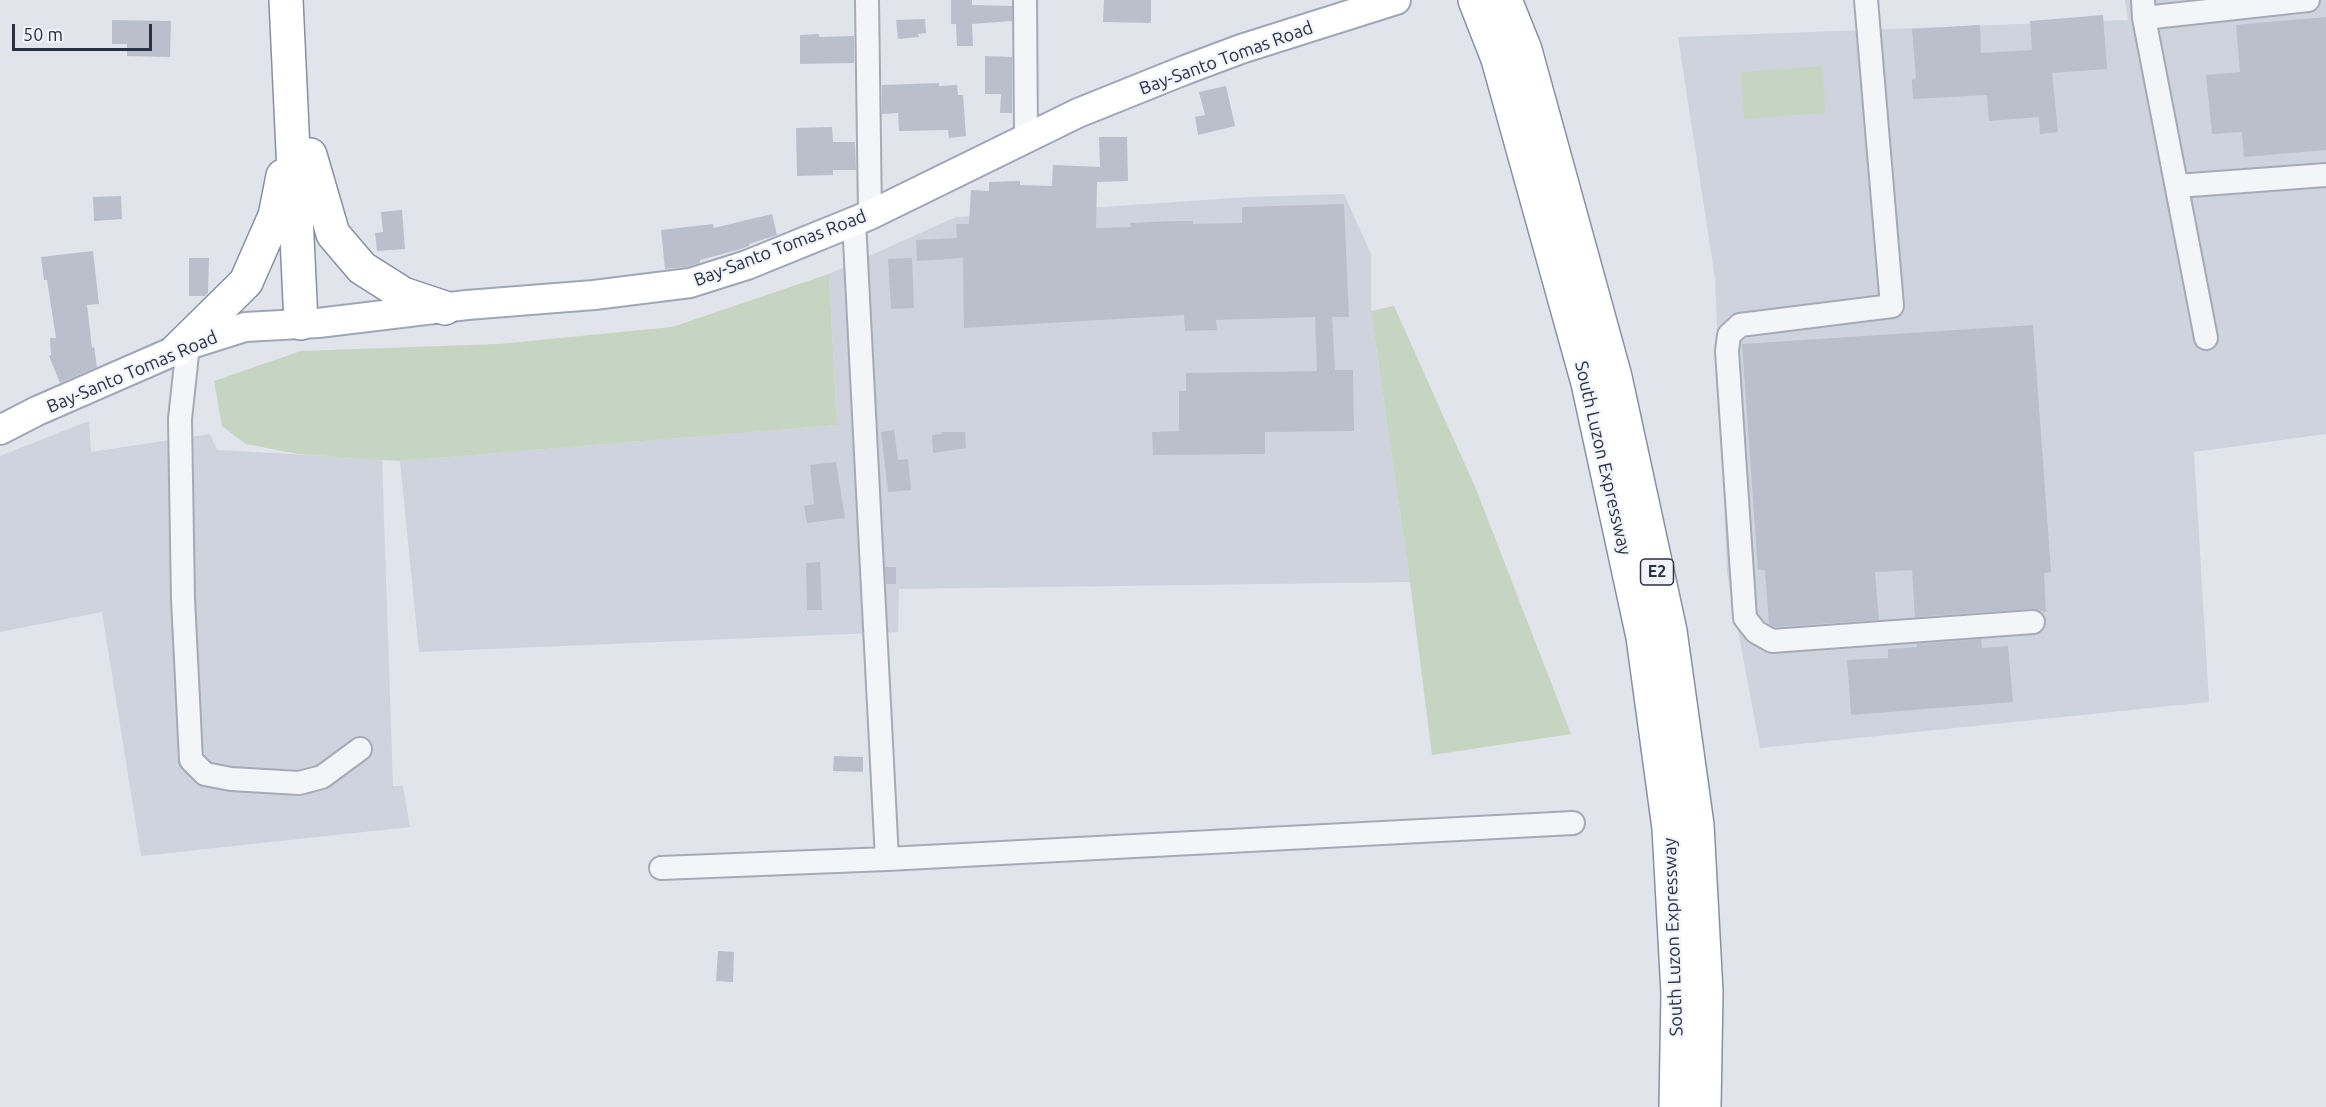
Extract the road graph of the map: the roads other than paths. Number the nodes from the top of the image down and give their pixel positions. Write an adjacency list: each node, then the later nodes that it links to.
1 (286, 0): 13 (highway)
2 (303, 0): 13 (highway)
3 (867, 0): 16 (street)
4 (1025, 0): 12 (street)
5 (1396, 0): 12 (main road, Bay-Santo Tomas Road)
6 (1475, 0): 11 (highway, South Luzon Expressway / E2)
7 (1505, 0): 11 (highway, South Luzon Expressway / E2)
8 (1866, 0): 22 (street)
9 (2308, 0): 10 (street)
10 (2143, 9): 15 (street)
11 (1512, 55): 27 (highway, South Luzon Expressway / E2); 28 (highway, South Luzon Expressway / E2)
12 (1026, 137): 16 (main road, Bay-Santo Tomas Road)
13 (301, 142): 17 (highway); 18 (highway); 20 (highway)
14 (2326, 175): 15 (street)
15 (2177, 186): 19 (street)
16 (862, 218): 17 (main road, Bay-Santo Tomas Road); 25 (street)
17 (445, 308): 18 (main road, Bay-Santo Tomas Road)
18 (310, 323): 20 (main road, Bay-Santo Tomas Road)
19 (2206, 338)
20 (182, 348): 21 (main road, Bay-Santo Tomas Road); 23 (street)
21 (0, 430)
22 (2033, 622)
23 (360, 749)
24 (1573, 823): 25 (street)
25 (887, 859): 26 (street)
26 (661, 868)
27 (1676, 1107)
28 (1704, 1107)

